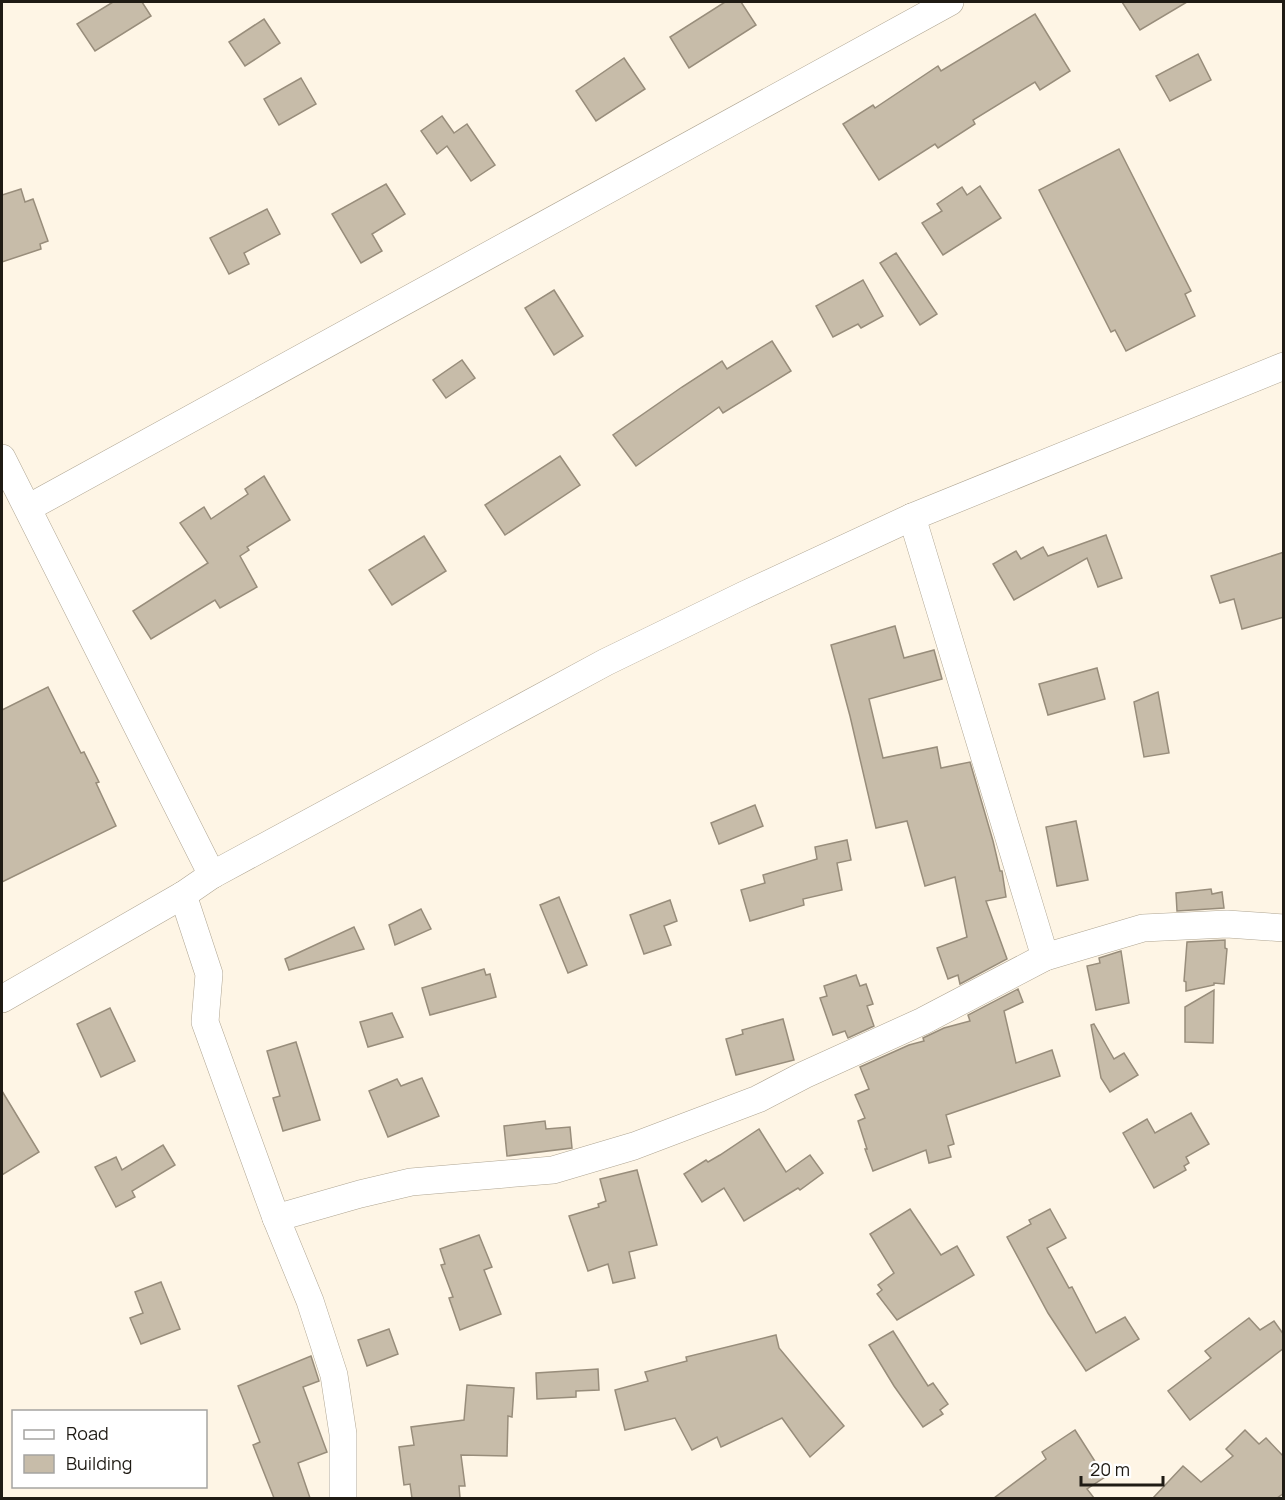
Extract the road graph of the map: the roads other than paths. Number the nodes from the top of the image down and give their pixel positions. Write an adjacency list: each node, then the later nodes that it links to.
1 (951, 2): 4 (street)
2 (1284, 366): 5 (street)
3 (2, 458): 4 (street)
4 (28, 508): 6 (street)
5 (912, 517): 6 (street); 9 (street)
6 (212, 875): 7 (street)
7 (183, 895): 10 (street); 11 (street)
8 (1284, 928): 9 (street)
9 (1045, 957): 11 (street)
10 (2, 999)
11 (276, 1218): 12 (street)
12 (343, 1498)

